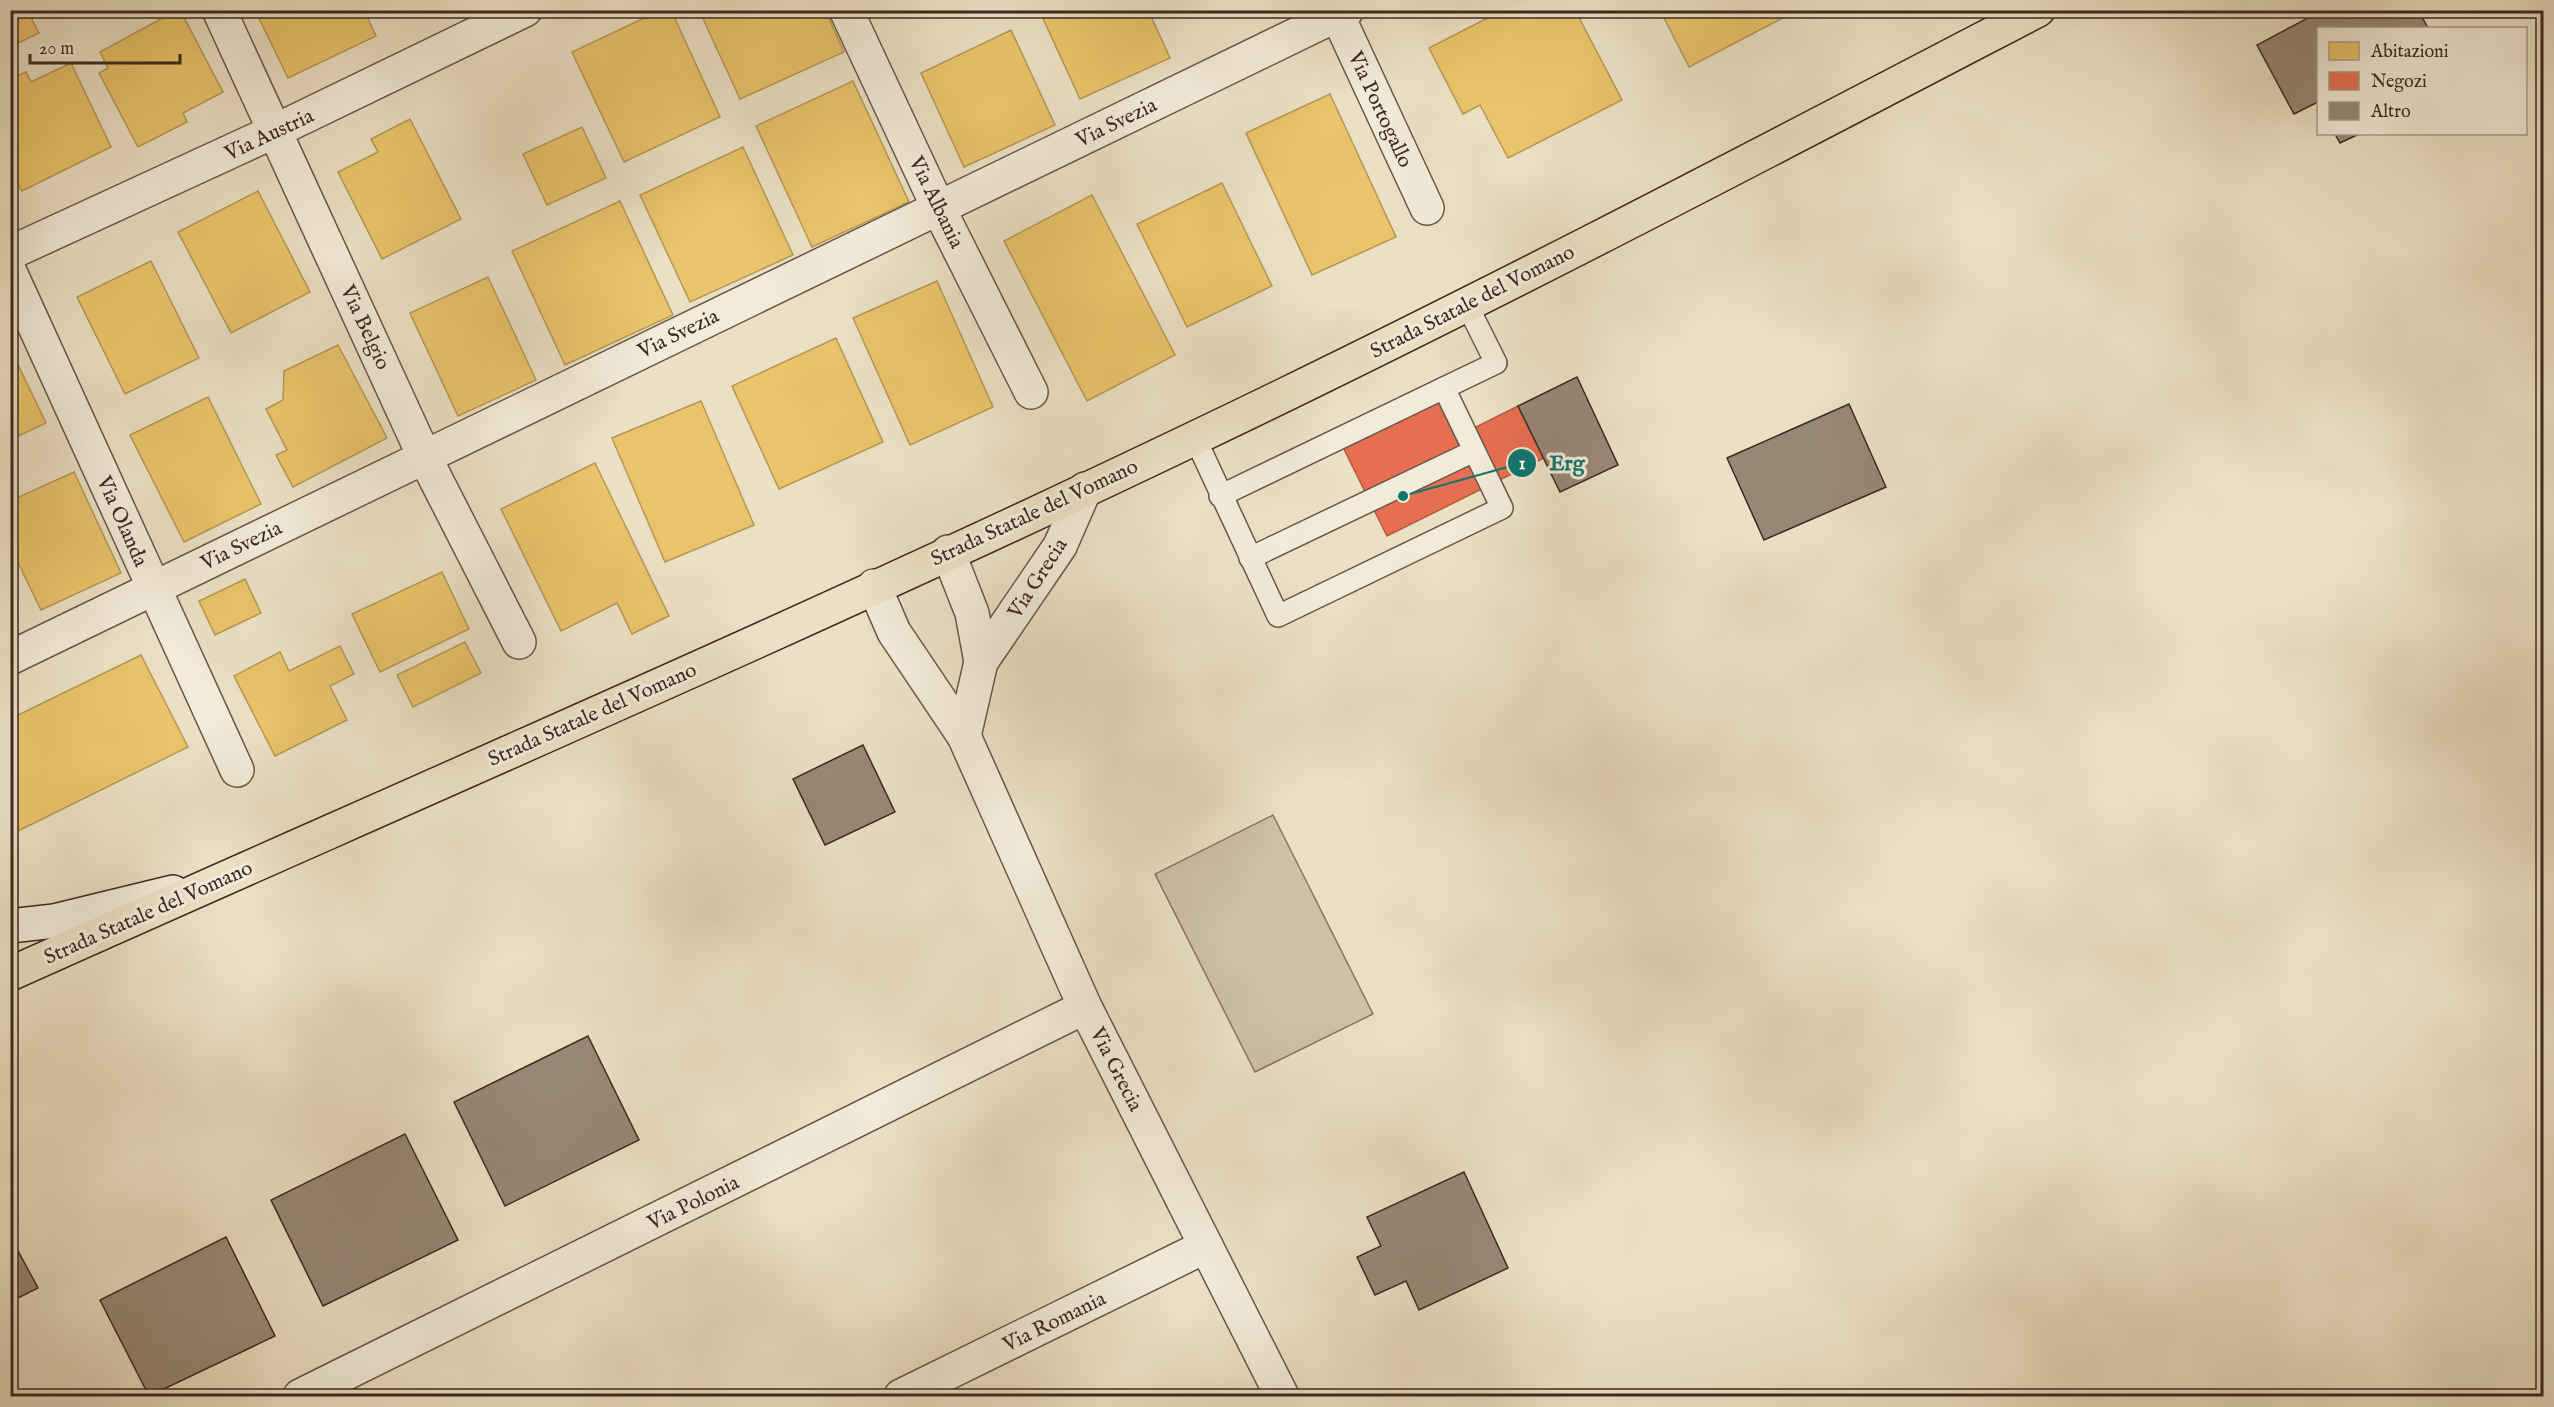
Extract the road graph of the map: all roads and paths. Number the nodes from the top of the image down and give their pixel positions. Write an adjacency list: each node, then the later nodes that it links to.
1 (219, 10): 6 (street, Via Belgio)
2 (525, 10): 6 (street, Via Austria)
3 (846, 10): 7 (street, Via Albania)
4 (2038, 10): 11 (main road, Strada Statale del Vomano)
5 (1340, 12): 7 (street, Via Svezia); 8 (street, Via Portogallo)
6 (276, 131): 9 (street, Via Austria); 16 (street, Via Belgio)
7 (938, 207): 13 (street, Via Albania); 16 (street, Via Svezia)
8 (1427, 208)
9 (10, 254)
10 (10, 272): 22 (street, Via Olanda)
11 (1467, 305): 12 (lane); 14 (main road, Strada Statale del Vomano)
12 (1444, 388): 15 (lane); 18 (lane)
13 (1031, 392)
14 (1195, 438): 17 (main road, Strada Statale del Vomano); 18 (lane)
15 (1474, 451): 20 (lane); 20 (lane)
16 (424, 456): 22 (street, Via Svezia); 23 (street, Via Belgio)
17 (1085, 489): 19 (main road, Strada Statale del Vomano); 25 (street, Via Grecia)
18 (1220, 496): 20 (lane)
19 (948, 552): 21 (main road, Strada Statale del Vomano); 25 (street, Via Grecia)
20 (1250, 558)
21 (874, 586): 26 (street, Via Grecia); 28 (main road, Strada Statale del Vomano)
22 (153, 587): 24 (street, Via Svezia); 27 (street, Via Olanda)
23 (519, 642)
24 (10, 658)
25 (981, 662): 26 (street, Via Grecia)
26 (964, 736): 31 (street, Via Grecia)
27 (237, 770)
28 (216, 882): 29 (street); 30 (main road, Strada Statale del Vomano)
29 (10, 926)
30 (10, 974)
31 (1085, 1007): 32 (street, Via Grecia); 33 (street, Via Polonia)
32 (1206, 1246): 34 (street, Via Romania); 35 (street, Via Grecia)
33 (300, 1396)
34 (901, 1396)
35 (1282, 1396)

